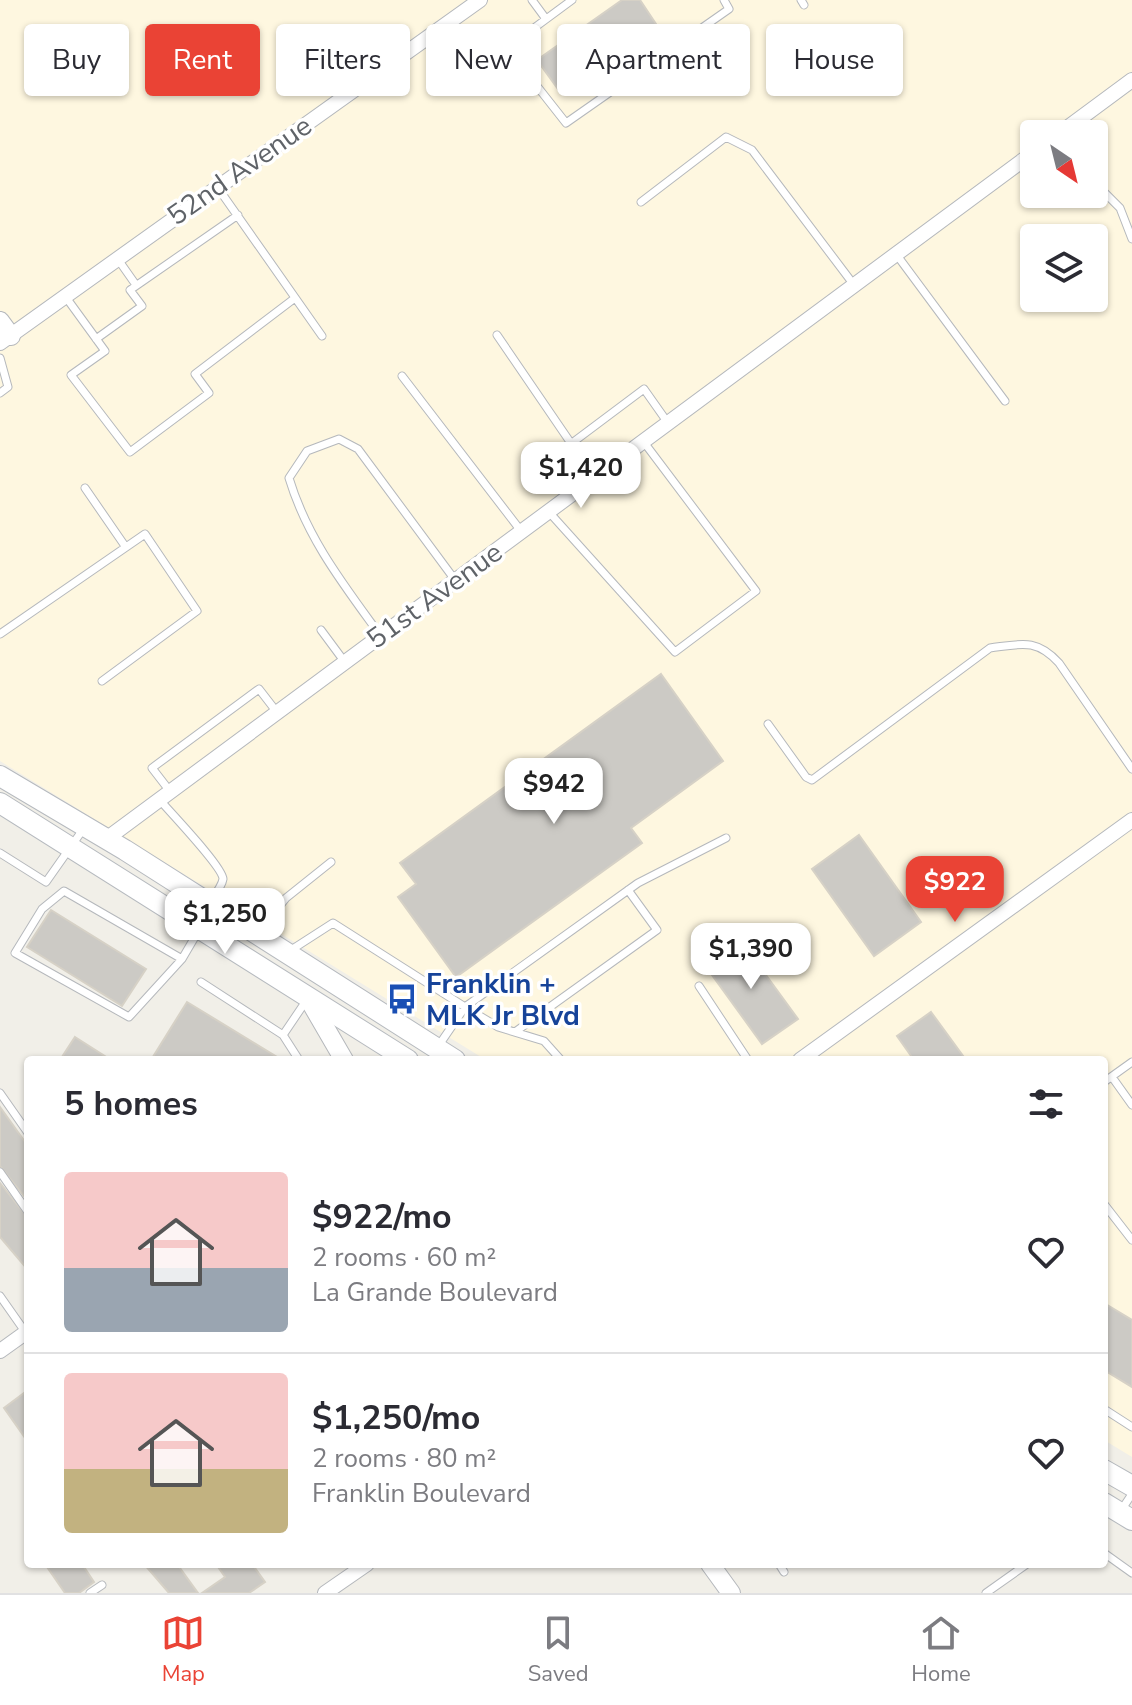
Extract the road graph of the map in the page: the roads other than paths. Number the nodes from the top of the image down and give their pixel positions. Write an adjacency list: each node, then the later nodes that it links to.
1 (480, 0): 9 (street, 52nd Avenue)
2 (532, 0): 5 (lane)
3 (572, 0): 5 (lane)
4 (724, 0): 5 (lane)
5 (546, 19)
6 (1132, 80): 7 (street)
7 (1078, 120)
8 (1020, 162): 14 (street, 51st Avenue)
9 (216, 187): 12 (lane); 15 (street, 52nd Avenue)
10 (1108, 196): 13 (lane)
11 (641, 202): 17 (lane)
12 (238, 215): 16 (lane); 19 (lane)
13 (1132, 239)
14 (896, 254): 17 (street, 51st Avenue); 27 (lane)
15 (117, 258): 16 (lane); 18 (street, 52nd Avenue)
16 (136, 285): 23 (lane)
17 (854, 285): 28 (street, 51st Avenue)
18 (65, 296): 20 (street, 52nd Avenue); 23 (lane)
19 (295, 298): 22 (lane); 23 (lane)
20 (4, 333)
21 (497, 335): 30 (lane)
22 (322, 336)
23 (96, 339)
24 (0, 358): 26 (lane)
25 (402, 376): 34 (lane)
26 (0, 393)
27 (1005, 401)
28 (668, 423): 29 (street, 51st Avenue); 30 (lane)
29 (643, 441): 31 (street, 51st Avenue); 33 (lane)
30 (572, 443): 31 (lane)
31 (594, 477): 33 (street, 51st Avenue)
32 (85, 488): 35 (lane)
33 (548, 511): 34 (street, 51st Avenue)
34 (521, 531): 36 (street, 51st Avenue)
35 (125, 546): 38 (lane); 41 (lane)
36 (455, 580): 39 (street, 51st Avenue); 39 (lane)
37 (321, 630): 40 (lane)
38 (0, 634)
39 (380, 635): 40 (street, 51st Avenue)
40 (344, 661): 42 (street, 51st Avenue)
41 (102, 681)
42 (276, 711): 47 (street, 51st Avenue); 47 (lane)
43 (768, 724): 44 (lane)
44 (1132, 769)
45 (0, 776): 46 (main road)
46 (19, 788): 48 (lane); 50 (main road)
47 (163, 794): 52 (street, 51st Avenue); 57 (lane)
48 (2, 807): 53 (main road)
49 (1132, 820): 74 (street)
50 (84, 828): 52 (main road); 53 (lane)
51 (726, 838): 56 (lane)
52 (105, 840): 57 (main road)
53 (71, 849): 54 (lane); 57 (main road)
54 (0, 853)
55 (331, 862): 58 (lane)
56 (628, 890): 64 (lane); 65 (lane)
57 (205, 917): 58 (main road); 59 (main road); 60 (lane); 63 (main road)
58 (257, 935): 59 (main road)
59 (286, 954): 64 (lane); 67 (main road)
60 (182, 959): 60 (lane)
61 (201, 982): 66 (lane)
62 (699, 986): 73 (lane)
63 (308, 998): 66 (lane); 69 (street); 70 (main road)
64 (465, 1007): 65 (lane); 67 (lane)
65 (515, 1032): 72 (lane)
66 (283, 1035): 68 (lane)
67 (437, 1049): 71 (main road)
68 (296, 1056)
69 (342, 1056)
70 (402, 1056)
71 (448, 1056)
72 (557, 1056)
73 (745, 1056)
74 (806, 1056)
75 (1132, 1062): 76 (lane)
76 (1112, 1077): 77 (lane); 79 (lane)
77 (1108, 1080)
78 (0, 1093): 80 (lane)
79 (1132, 1105)
80 (24, 1127)
81 (0, 1172): 82 (lane)
82 (24, 1206)
83 (1108, 1209): 84 (lane)
84 (1132, 1240)
85 (0, 1296): 86 (lane)
86 (24, 1328)
87 (24, 1334): 88 (street)
88 (0, 1351)
89 (1108, 1412): 90 (lane)
90 (1132, 1427)
91 (1108, 1472): 92 (main road)
92 (1132, 1486)
93 (1132, 1494): 94 (lane)
94 (1114, 1510)
95 (1108, 1556): 101 (lane)
96 (361, 1568): 104 (street)
97 (713, 1568): 105 (street)
98 (782, 1568): 100 (lane)
99 (1021, 1568): 106 (lane)
100 (784, 1572)
101 (1132, 1573)
102 (102, 1585): 103 (lane)
103 (90, 1593)
104 (325, 1593)
105 (731, 1593)
106 (986, 1593)

